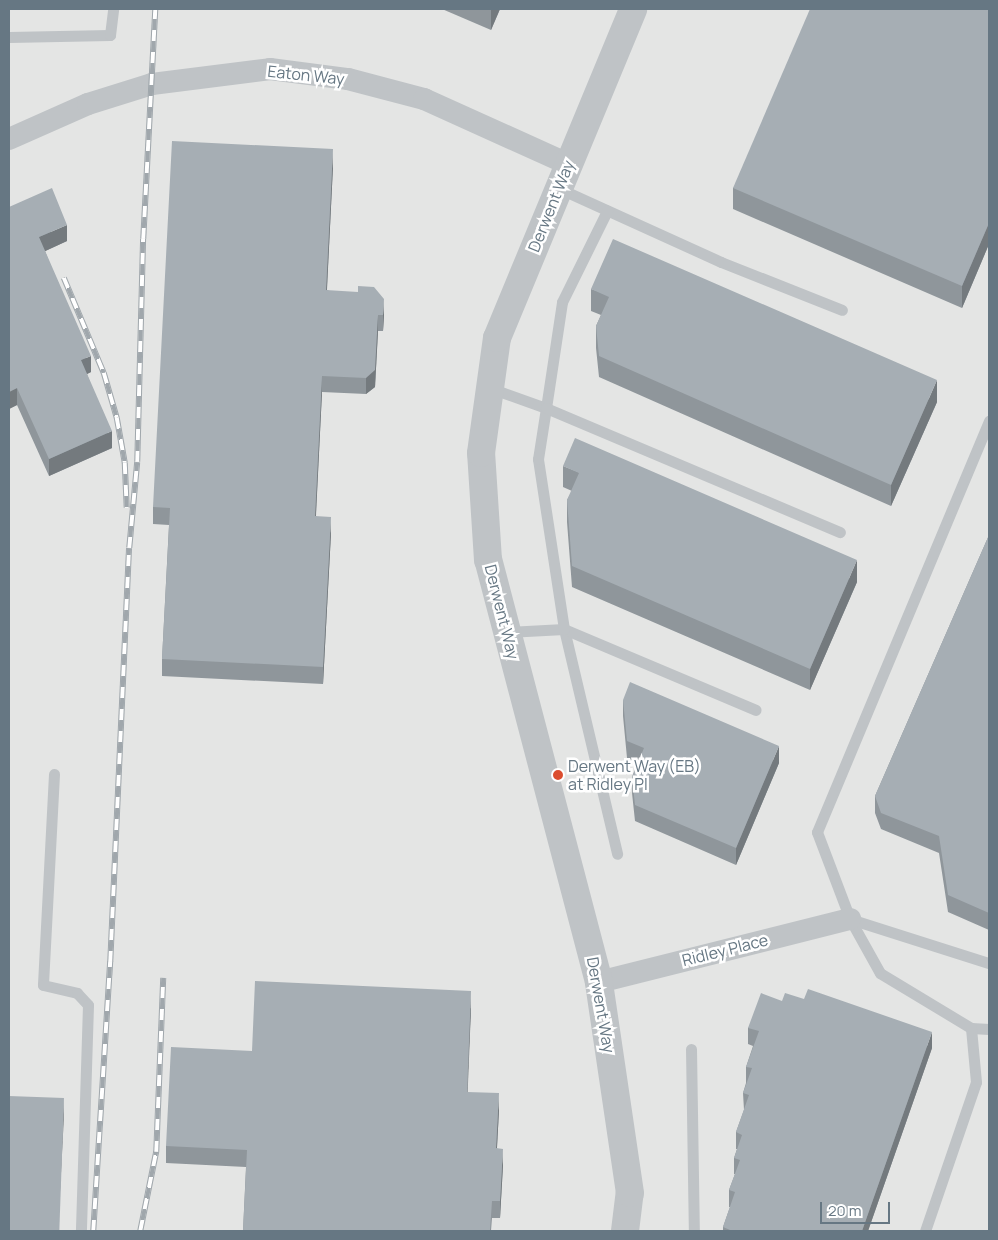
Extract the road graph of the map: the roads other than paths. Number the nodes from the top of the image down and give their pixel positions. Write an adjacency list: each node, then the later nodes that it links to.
1 (113, 9): 3 (lane)
2 (633, 9): 5 (street, Derwent Way)
3 (9, 37)
4 (9, 139): 5 (street, Eaton Way)
5 (563, 176): 6 (lane); 8 (street, Derwent Way)
6 (607, 211): 7 (lane); 9 (lane)
7 (842, 310)
8 (490, 388): 9 (lane); 13 (street, Derwent Way)
9 (546, 408): 11 (lane); 12 (lane)
10 (989, 420): 17 (lane)
11 (840, 532)
12 (564, 629): 13 (lane); 14 (lane); 16 (lane)
13 (507, 632): 19 (street, Derwent Way)
14 (756, 710)
15 (54, 774): 23 (lane)
16 (617, 854)
17 (850, 919): 18 (lane); 19 (street, Ridley Place); 20 (lane)
18 (989, 963)
19 (599, 982): 24 (street, Derwent Way)
20 (971, 1028): 21 (lane); 26 (lane)
21 (989, 1029)
22 (692, 1049): 25 (lane)
23 (81, 1231)
24 (625, 1231)
25 (694, 1231)
26 (926, 1231)

